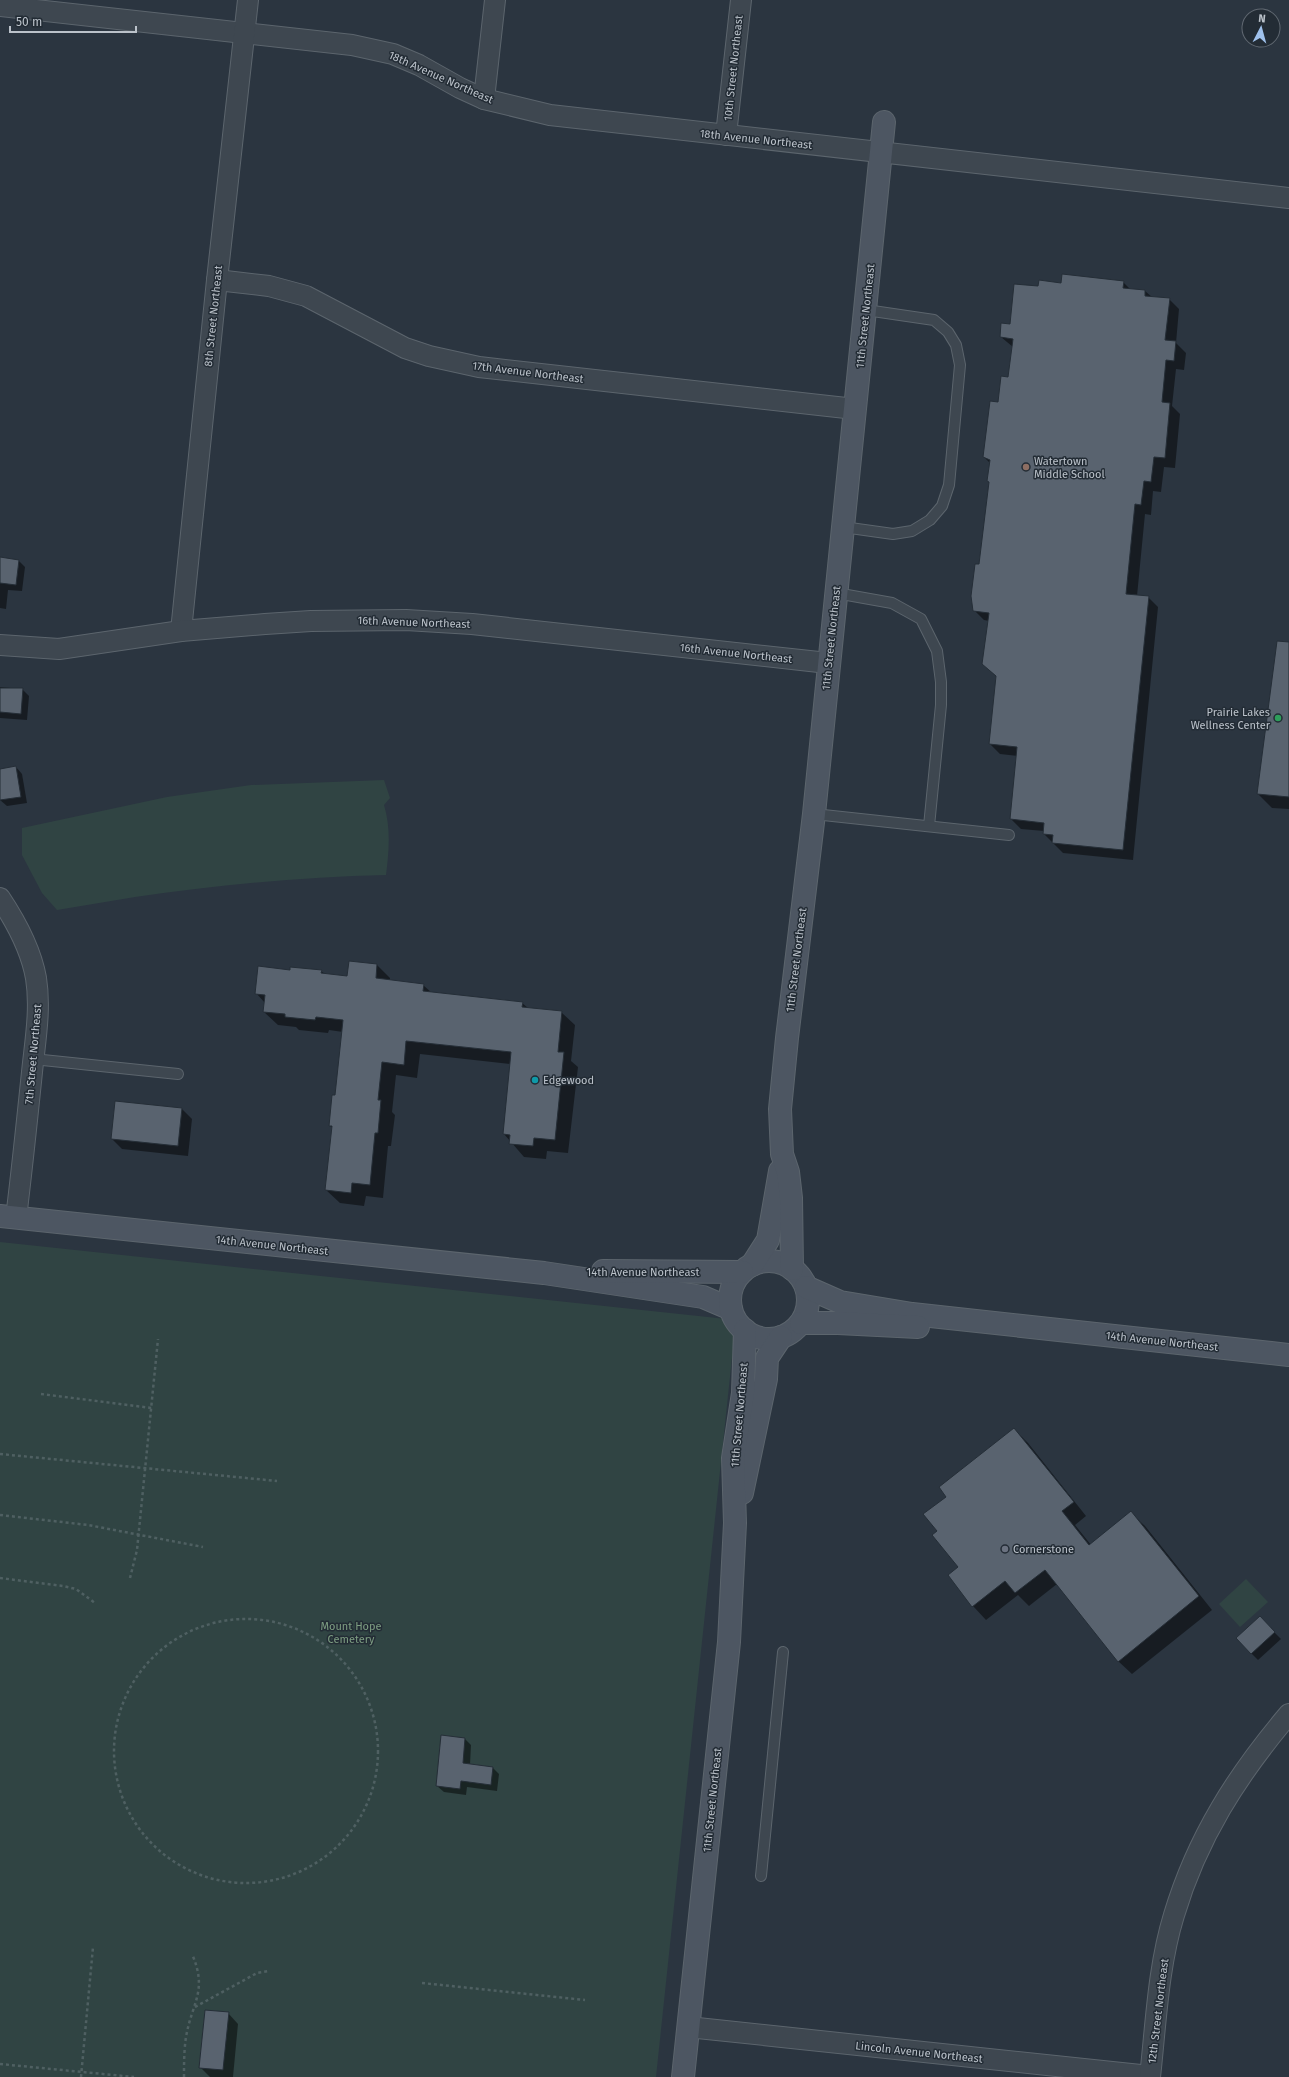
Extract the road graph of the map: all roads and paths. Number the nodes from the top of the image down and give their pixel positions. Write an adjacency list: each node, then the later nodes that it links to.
1 (248, 0): 5 (street, 8th Street Northeast)
2 (495, 0): 6 (street)
3 (741, 0): 8 (street, 10th Street Northeast)
4 (0, 6): 5 (street, 18th Avenue Northeast)
5 (245, 34): 6 (street, 18th Avenue Northeast); 11 (street, 8th Street Northeast)
6 (484, 99): 8 (street, 18th Avenue Northeast)
7 (884, 122): 9 (street, 11th Street Northeast)
8 (726, 135): 9 (street, 18th Avenue Northeast)
9 (881, 153): 10 (street, 18th Avenue Northeast); 12 (street, 11th Street Northeast)
10 (1289, 198)
11 (217, 280): 13 (street, 17th Avenue Northeast); 16 (street, 8th Street Northeast)
12 (866, 310): 13 (street, 11th Street Northeast); 14 (lane)
13 (855, 409): 14 (street, 11th Street Northeast)
14 (843, 527): 15 (street, 11th Street Northeast)
15 (836, 593): 18 (street, 11th Street Northeast); 20 (lane)
16 (181, 631): 17 (street, 16th Avenue Northeast); 18 (street, 16th Avenue Northeast)
17 (0, 645)
18 (828, 663): 19 (street, 11th Street Northeast)
19 (814, 814): 20 (lane); 25 (street, 11th Street Northeast)
20 (929, 826): 21 (lane)
21 (1009, 835)
22 (0, 898): 23 (street, 7th Street Northeast)
23 (33, 1059): 24 (lane); 26 (street, 7th Street Northeast)
24 (178, 1074)
25 (782, 1154): 27 (street, 11th Street Northeast); 28 (street, 11th Street Northeast)
26 (8, 1217): 29 (street, 14th Avenue Northeast)
27 (747, 1268): 28 (street); 29 (street, 14th Avenue Northeast); 31 (street)
28 (792, 1268): 30 (street)
29 (544, 1273): 31 (street, 14th Avenue Northeast)
30 (806, 1287): 32 (street); 33 (street, 14th Avenue Northeast)
31 (731, 1309): 34 (street)
32 (801, 1323): 33 (street, 14th Avenue Northeast); 35 (street)
33 (1035, 1327): 37 (street, 14th Avenue Northeast)
34 (745, 1330): 35 (street); 44 (street, 11th Street Northeast)
35 (781, 1337): 44 (street, 11th Street Northeast)
36 (158, 1339): 39 (path)
37 (1289, 1355)
38 (41, 1394): 39 (path)
39 (152, 1408): 41 (path)
40 (0, 1454): 41 (path)
41 (145, 1469): 42 (path); 45 (path)
42 (277, 1481)
43 (0, 1515): 45 (path)
44 (735, 1524): 60 (street, 11th Street Northeast)
45 (138, 1535): 46 (path); 48 (path)
46 (203, 1547)
47 (0, 1578): 49 (path)
48 (130, 1578)
49 (95, 1603)
50 (783, 1652): 53 (lane)
51 (150, 1658): 51 (path)
52 (1289, 1714): 67 (street, 12th Street Northeast)
53 (761, 1876)
54 (93, 1947): 62 (path)
55 (192, 1954): 59 (path)
56 (269, 1971): 59 (path)
57 (422, 1983): 58 (path)
58 (585, 2000)
59 (195, 2007): 65 (path)
60 (688, 2027): 66 (street, 11th Street Northeast); 67 (street, Lincoln Avenue Northeast)
61 (0, 2064): 62 (path)
62 (81, 2073): 63 (path); 64 (path)
63 (81, 2077)
64 (134, 2077)
65 (184, 2077)
66 (683, 2077)
67 (1150, 2077)

